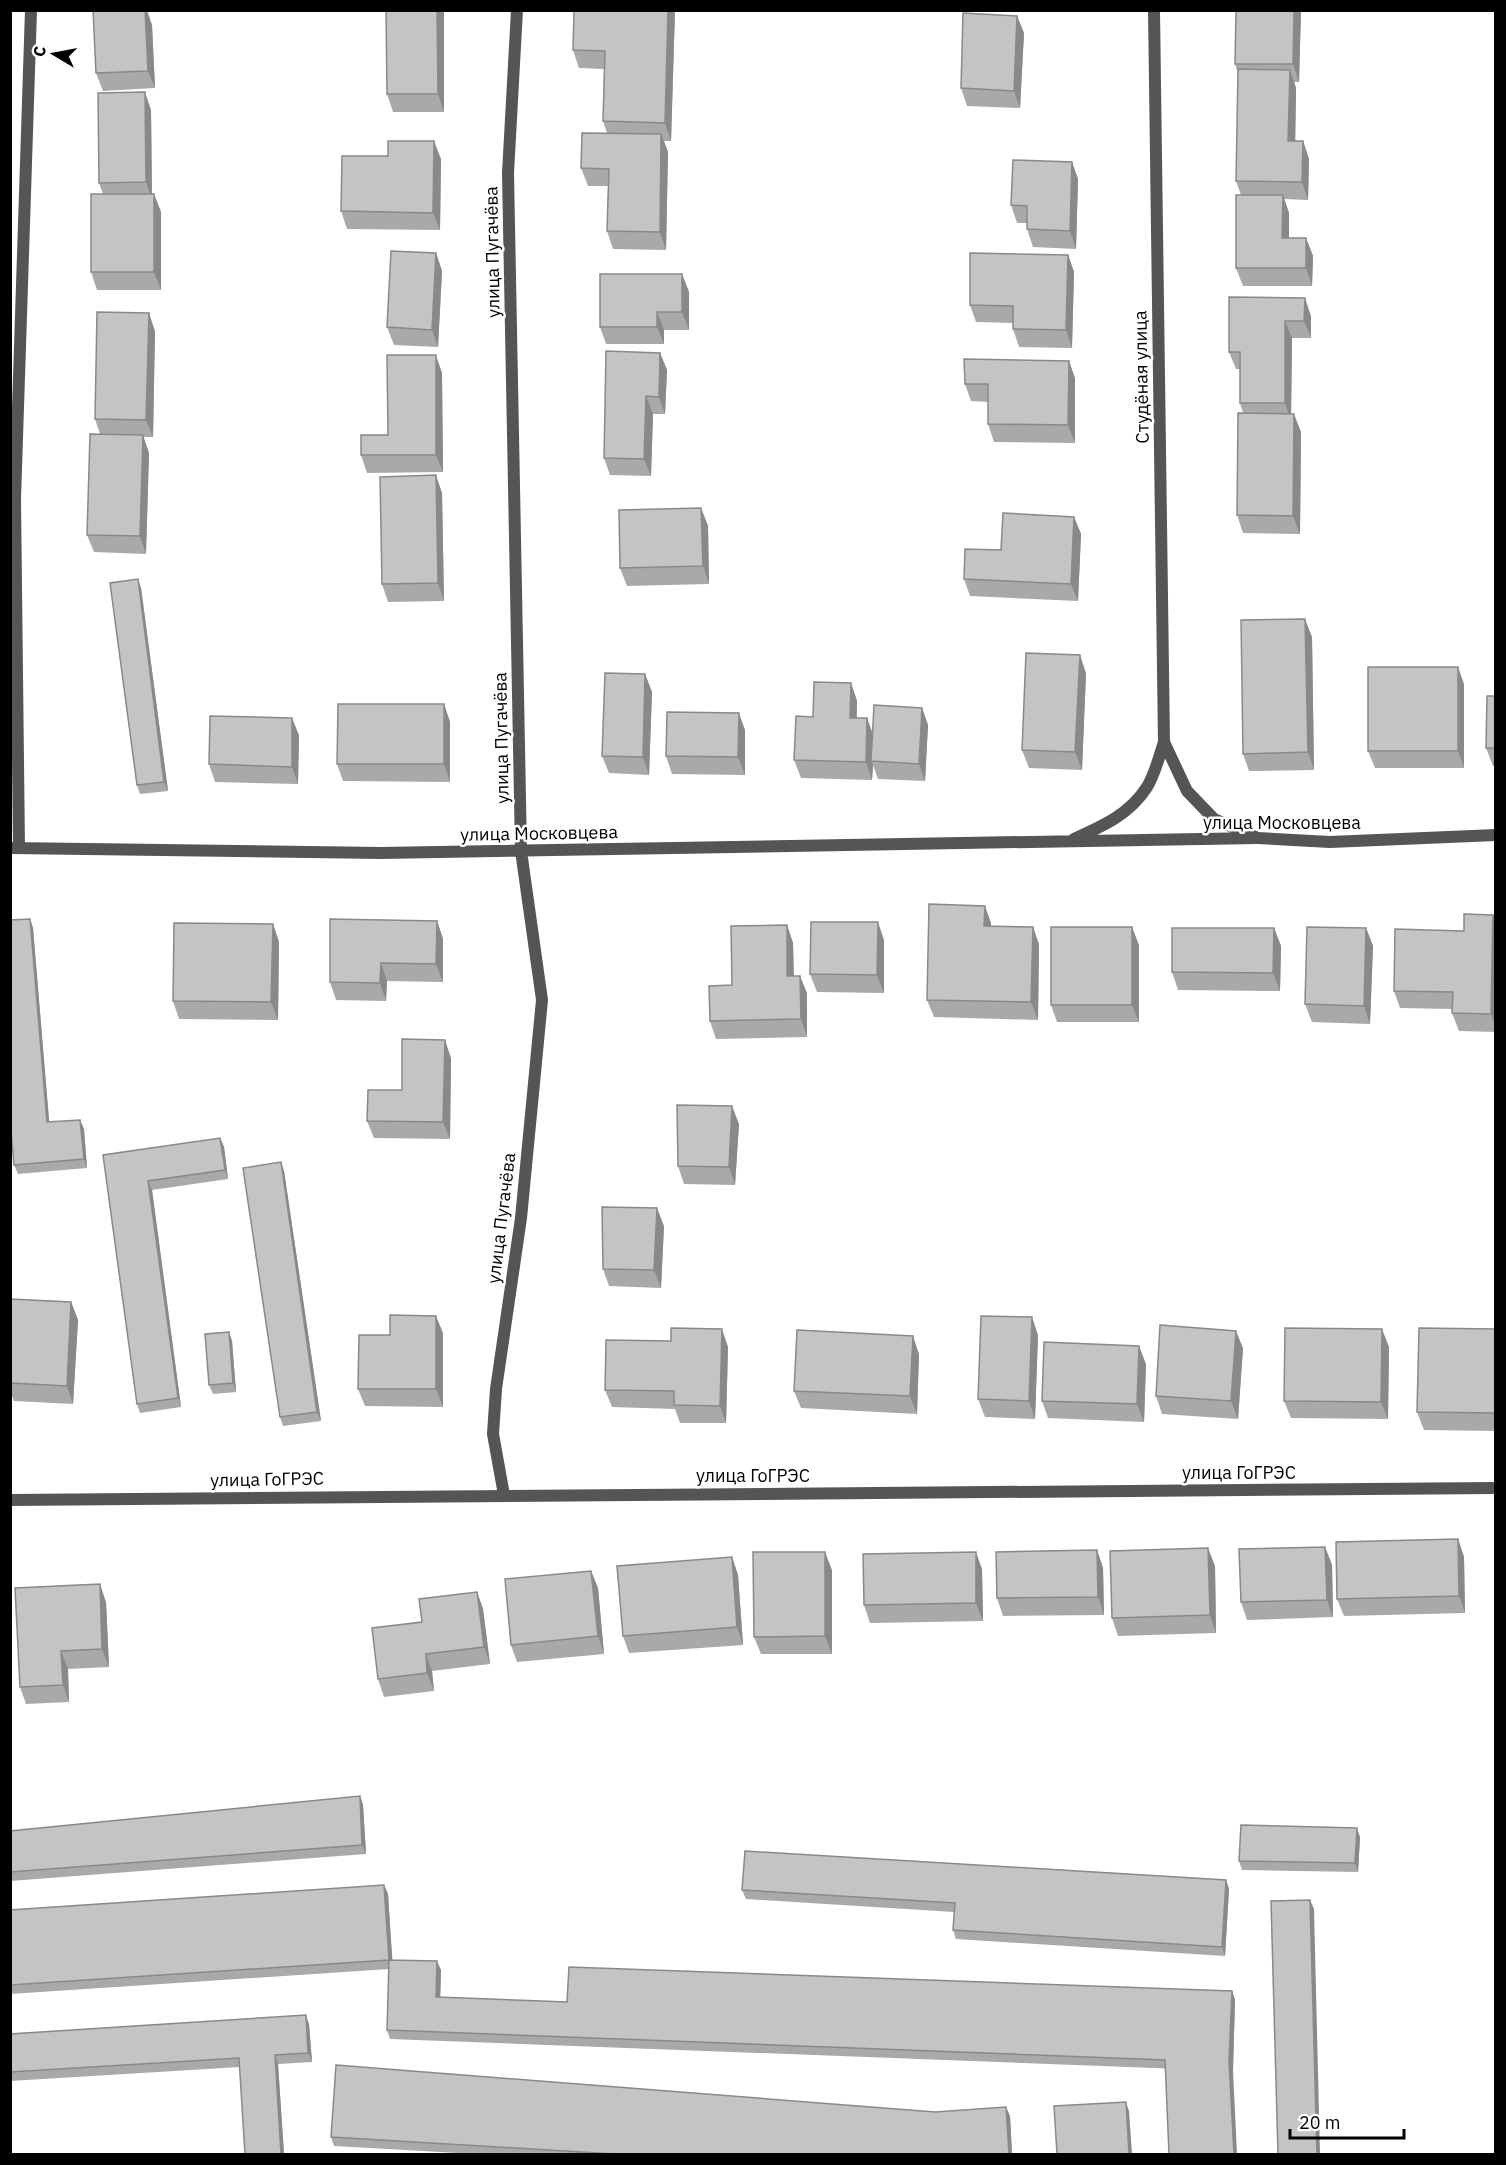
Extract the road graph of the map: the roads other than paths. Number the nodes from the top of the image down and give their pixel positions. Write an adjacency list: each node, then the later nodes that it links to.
1 (31, 10): 4 (street)
2 (517, 10): 10 (street, улица Пугачёва)
3 (1154, 10): 5 (street, Студёная улица)
4 (13, 496): 9 (street)
5 (1164, 742): 7 (street); 8 (street, улица Московцева)
6 (1496, 836): 7 (street, улица Московцева)
7 (1258, 838): 8 (street, улица Московцева)
8 (1068, 842): 10 (street, улица Московцева)
9 (15, 848): 10 (street, улица Московцева)
10 (521, 851): 12 (street, улица Пугачёва)
11 (1496, 1488): 12 (street, улица ГоГРЭС)
12 (504, 1495): 13 (street, улица ГоГРЭС)
13 (10, 1500)

